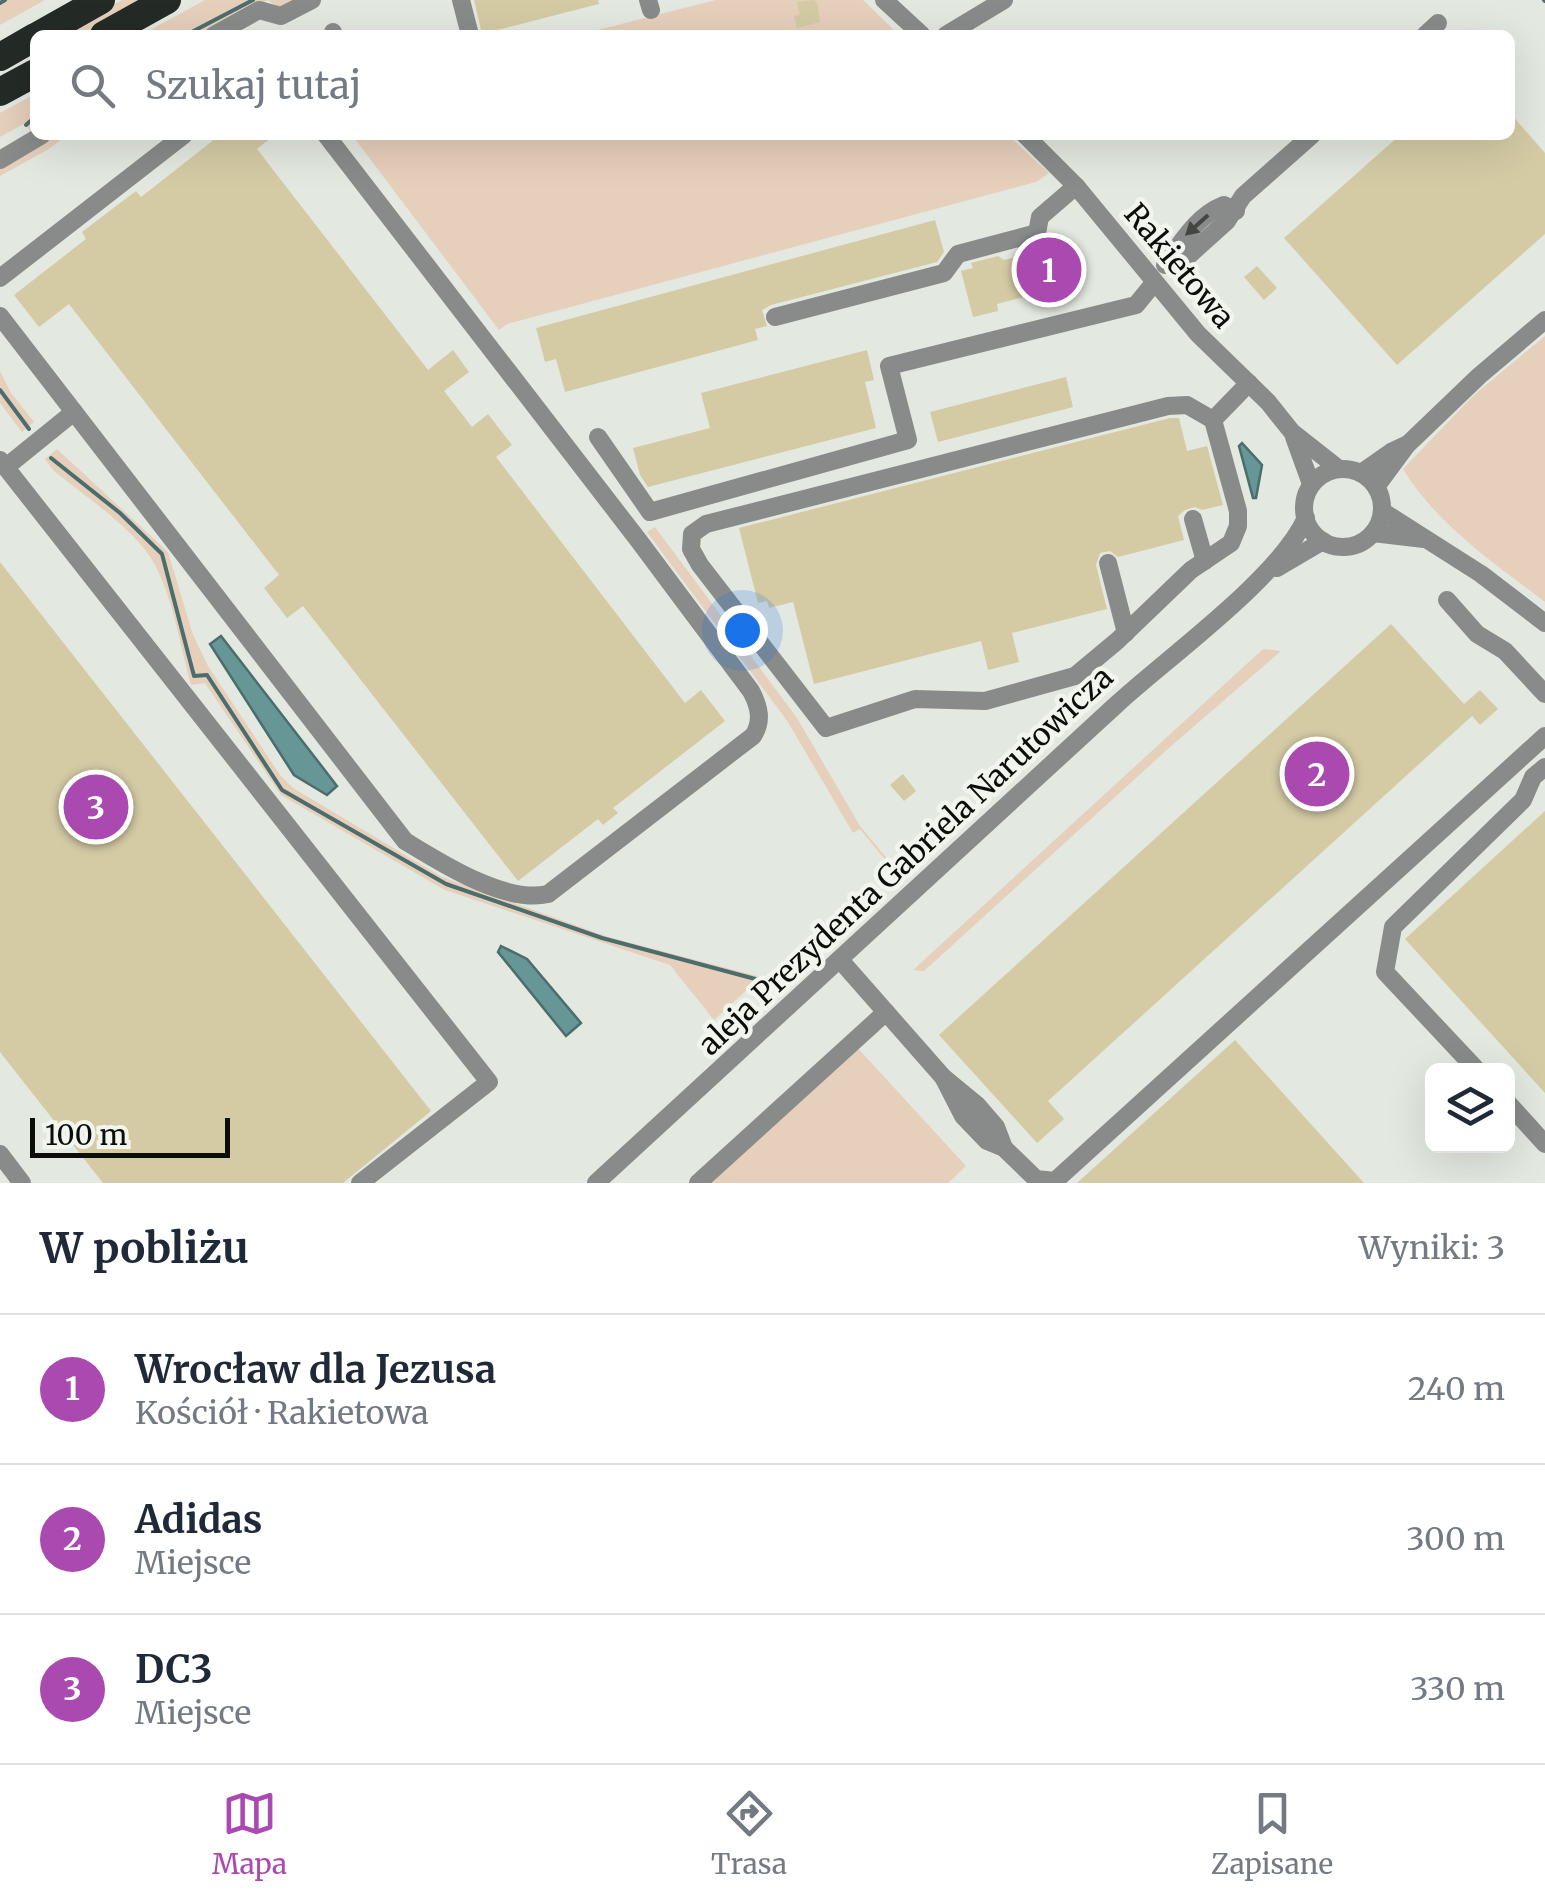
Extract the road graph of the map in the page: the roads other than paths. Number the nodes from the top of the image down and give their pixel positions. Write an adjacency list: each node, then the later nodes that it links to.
1 (101, 0): 7 (highway)
2 (167, 0): 8 (highway)
3 (312, 0): 9 (street)
4 (460, 0): 10 (street)
5 (884, 0): 11 (street)
6 (1004, 0): 12 (street)
7 (48, 30)
8 (113, 30)
9 (223, 30)
10 (469, 30)
11 (917, 30)
12 (954, 30)
13 (30, 40): 14 (highway)
14 (0, 57)
15 (30, 76): 16 (highway)
16 (0, 92)
17 (34, 140): 22 (street)
18 (178, 140): 24 (street)
19 (330, 140): 30 (street)
20 (1029, 140): 23 (street, Rakietowa)
21 (1306, 140): 25 (street)
22 (0, 160)
23 (1076, 186): 25 (street, Rakietowa); 27 (street)
24 (0, 278)
25 (1152, 281): 29 (street, Rakietowa); 33 (street)
26 (0, 316): 30 (street)
27 (775, 317)
28 (1545, 320): 34 (street)
29 (1248, 383): 31 (street); 32 (street, Rakietowa)
30 (74, 412): 35 (street)
31 (1213, 420): 46 (street); 51 (street)
32 (1292, 432): 36 (street, Rakietowa); 38 (street, Rakietowa)
33 (598, 437)
34 (1407, 445): 37 (street); 39 (street)
35 (3, 464): 62 (street)
36 (1338, 469): 37 (street); 38 (street)
37 (1360, 473): 39 (street)
38 (1312, 484): 41 (street)
39 (1376, 488): 40 (street)
40 (1382, 511): 43 (street); 44 (street)
41 (1306, 518): 45 (street); 48 (street, aleja Prezydenta Gabriela Narutowicza)
42 (1193, 519): 46 (street)
43 (1372, 533): 44 (street); 45 (street)
44 (1424, 539): 50 (street)
45 (1323, 541): 48 (street, aleja Prezydenta Gabriela Narutowicza)
46 (1205, 561): 51 (street)
47 (1108, 563): 51 (street)
48 (1256, 582): 55 (street, aleja Prezydenta Gabriela Narutowicza)
49 (1447, 600): 52 (street)
50 (1545, 623)
51 (1126, 633)
52 (1545, 694)
53 (1545, 736): 56 (street)
54 (1545, 766): 57 (street)
55 (841, 961): 56 (street); 63 (street, aleja Prezydenta Gabriela Narutowicza)
56 (886, 1012): 64 (street)
57 (1470, 1063)
58 (1515, 1111): 59 (street)
59 (1545, 1144)
60 (0, 1154): 61 (street)
61 (22, 1183)
62 (360, 1183)
63 (596, 1183)
64 (698, 1183)

